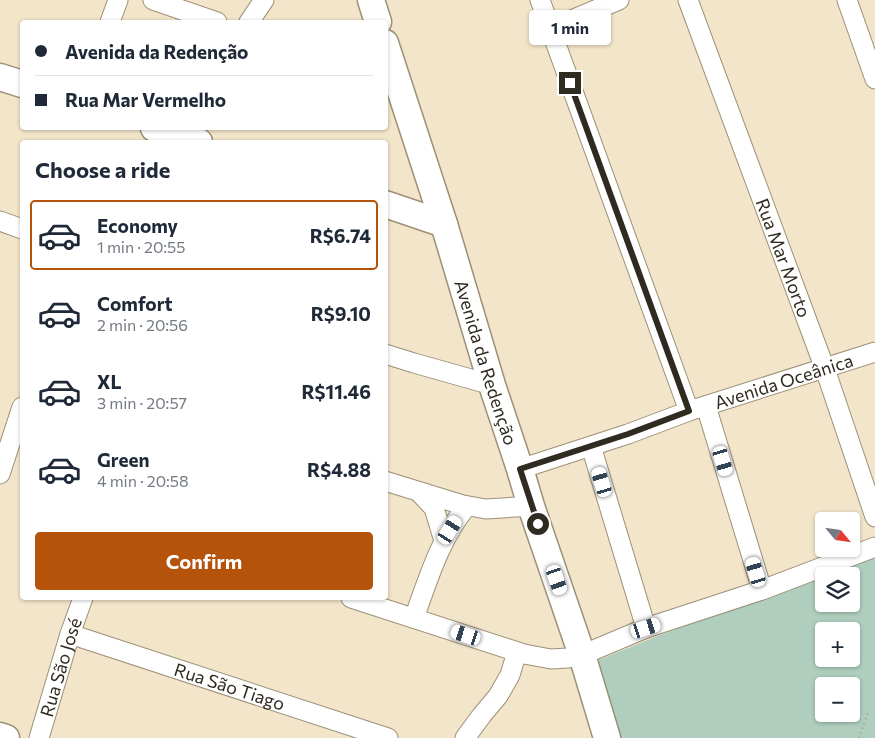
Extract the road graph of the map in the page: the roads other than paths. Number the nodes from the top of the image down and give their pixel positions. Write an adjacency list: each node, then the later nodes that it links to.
1 (118, 0): 9 (street)
2 (153, 0): 10 (street)
3 (264, 0): 11 (street)
4 (371, 0): 12 (street)
5 (540, 0): 13 (street)
6 (619, 0): 13 (street)
7 (688, 0): 25 (street, Rua Mar Morto)
8 (847, 0): 15 (street)
9 (111, 20)
10 (211, 20)
11 (250, 20)
12 (377, 20)
13 (550, 29): 27 (street)
14 (388, 61): 16 (street, Avenida da Redenção)
15 (875, 79)
16 (392, 85): 21 (street, Avenida da Redenção)
17 (160, 130): 18 (street)
18 (193, 140)
19 (388, 205): 21 (street)
20 (0, 221): 22 (street)
21 (444, 224): 26 (street, Avenida da Redenção)
22 (20, 228)
23 (875, 352): 25 (street, Avenida Oceânica)
24 (388, 355): 26 (street)
25 (825, 369): 27 (street, Avenida Oceânica); 36 (street, Rua Mar Morto)
26 (492, 385): 30 (street, Avenida da Redenção)
27 (698, 408): 29 (street, Avenida Oceânica); 39 (street)
28 (20, 412): 31 (street)
29 (591, 446): 30 (street, Avenida Oceânica); 43 (street)
30 (520, 469): 35 (street, Avenida da Redenção)
31 (0, 474)
32 (388, 482): 33 (street)
33 (420, 493): 34 (street); 37 (street)
34 (467, 506): 35 (street); 37 (street)
35 (531, 506): 46 (street, Avenida da Redenção)
36 (875, 518)
37 (444, 540): 42 (street)
38 (875, 547): 39 (street)
39 (762, 590): 43 (street)
40 (82, 600): 44 (street, Rua São José)
41 (356, 600): 42 (street)
42 (414, 618): 45 (street)
43 (646, 628): 46 (street)
44 (70, 634): 49 (street, Rua São José); 50 (street, Rua São Tiago)
45 (517, 652): 46 (street); 51 (street)
46 (582, 655): 52 (street, Avenida da Redenção)
47 (0, 736): 48 (street)
48 (6, 738)
49 (40, 738)
50 (388, 738)
51 (465, 738)
52 (607, 738)

